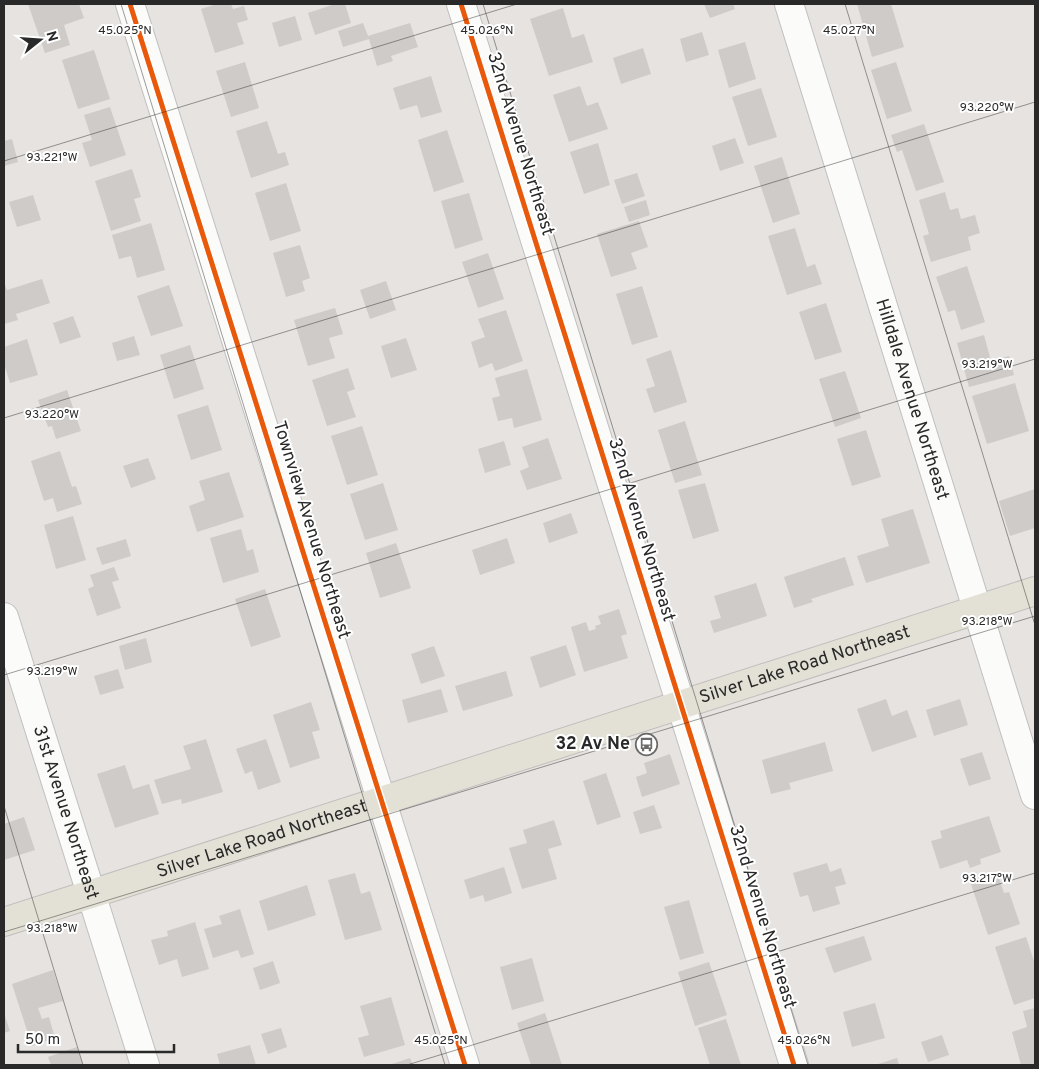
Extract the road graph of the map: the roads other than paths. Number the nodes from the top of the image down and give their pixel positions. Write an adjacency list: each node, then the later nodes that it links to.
1 (130, 4): 9 (street, Townview Avenue Northeast)
2 (461, 4): 7 (street, 32nd Avenue Northeast)
3 (788, 4): 5 (street, Hilldale Avenue Northeast)
4 (1035, 591): 5 (main road, Silver Lake Road Northeast)
5 (977, 608): 7 (main road, Silver Lake Road Northeast); 8 (street, Hilldale Avenue Northeast)
6 (4, 617): 10 (street, 31st Avenue Northeast)
7 (681, 704): 9 (main road, Silver Lake Road Northeast); 14 (street, 32nd Avenue Northeast)
8 (1035, 795)
9 (381, 800): 10 (main road, Silver Lake Road Northeast); 13 (street, Townview Avenue Northeast)
10 (92, 894): 11 (main road, Silver Lake Road Northeast); 12 (street, 31st Avenue Northeast)
11 (4, 922)
12 (145, 1065)
13 (465, 1065)
14 (794, 1065)

